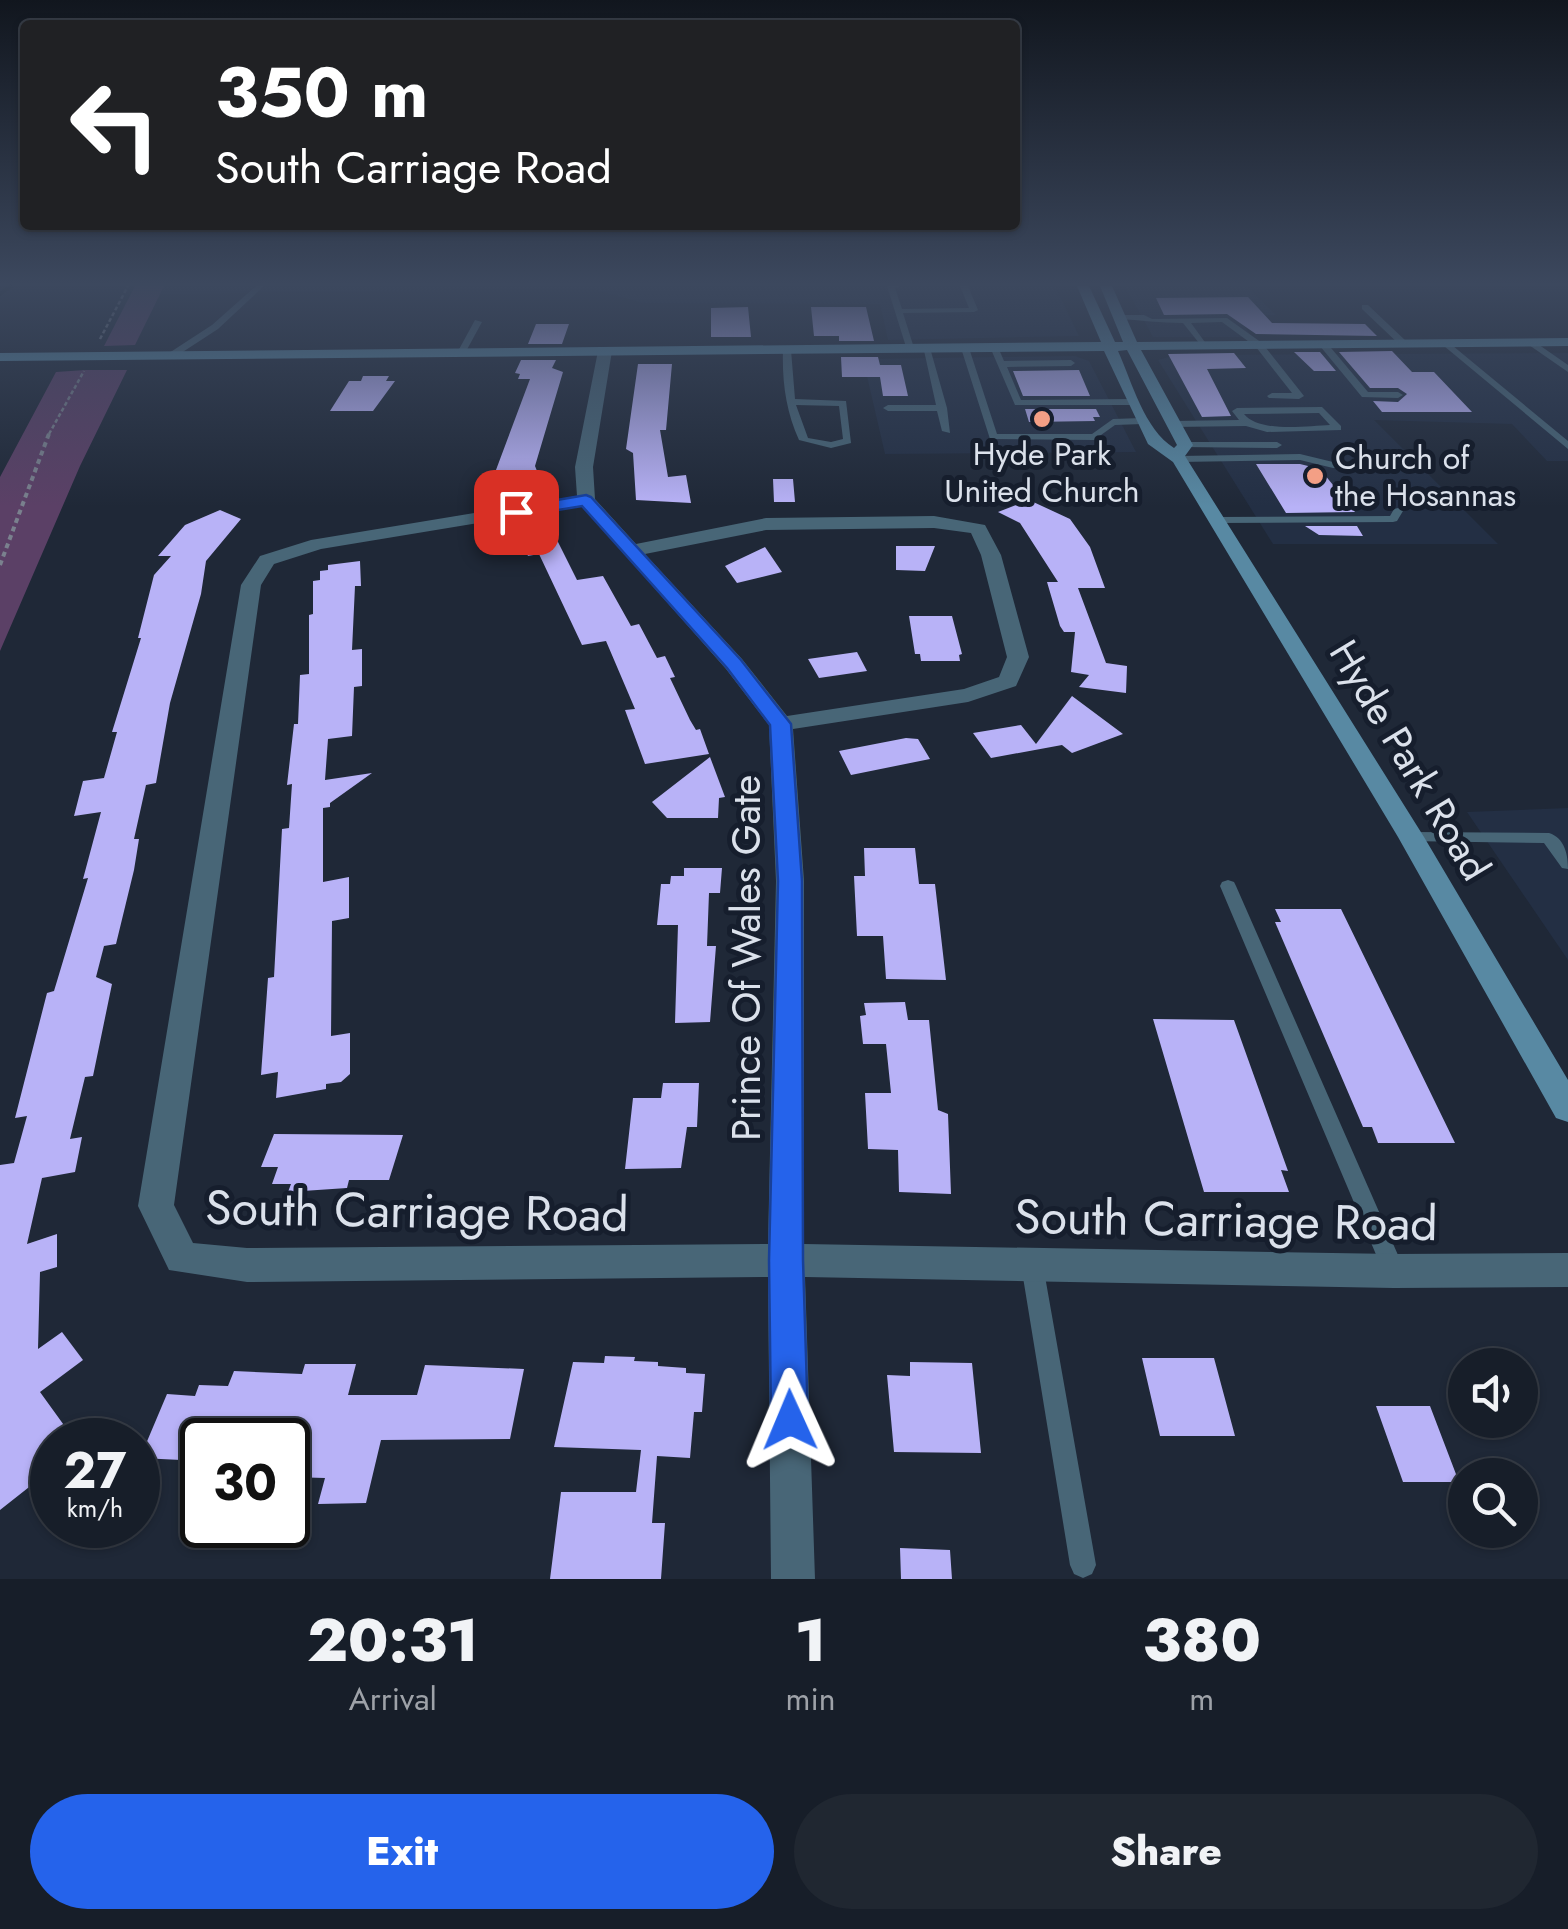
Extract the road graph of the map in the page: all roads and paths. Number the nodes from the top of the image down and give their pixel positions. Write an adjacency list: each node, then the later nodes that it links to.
1 (604, 360): 30 (street)
2 (788, 360): 16 (lane)
3 (923, 360): 19 (lane)
4 (968, 360): 20 (lane)
5 (1001, 360): 12 (lane)
6 (1114, 360): 17 (main road, Hyde Park Road)
7 (1139, 360): 22 (main road, Hyde Park Road)
8 (1270, 360): 15 (lane)
9 (1336, 360): 14 (lane)
10 (1465, 360): 27 (lane)
11 (1070, 363): 12 (lane)
12 (1003, 364): 17 (lane)
13 (88, 365): 34 (path)
14 (1398, 395)
15 (1272, 396)
16 (791, 402): 16 (lane)
17 (1134, 402): 20 (main road, Hyde Park Road)
18 (888, 408): 19 (lane)
19 (942, 408): 24 (lane)
20 (1142, 421): 28 (main road, Hyde Park Road)
21 (1246, 423): 21 (lane); 23 (lane)
22 (1173, 424): 23 (lane); 28 (main road, Hyde Park Road)
23 (1207, 424): 25 (lane)
24 (947, 431)
25 (1222, 445): 26 (lane); 28 (lane)
26 (1277, 445)
27 (1568, 446)
28 (1180, 453): 29 (lane); 32 (main road, Hyde Park Road)
29 (1371, 463)
30 (586, 500): 33 (street, Prince Of Wales Gate); 40 (street, South Carriage Road)
31 (1398, 511): 32 (lane)
32 (1216, 520): 36 (main road, Hyde Park Road)
33 (634, 550): 35 (street, Prince Of Wales Gate); 35 (street)
34 (0, 565)
35 (780, 724): 40 (street, Prince Of Wales Gate)
36 (1412, 837): 37 (lane); 39 (main road, Hyde Park Road)
37 (1568, 864)
38 (1228, 886): 43 (lane)
39 (1568, 1109)
40 (786, 1260): 41 (street, South Carriage Road); 45 (street, Prince Of Wales Gate)
41 (1032, 1265): 43 (street, South Carriage Road); 44 (lane)
42 (1568, 1270): 43 (street, South Carriage Road)
43 (1394, 1271)
44 (1083, 1565)
45 (793, 1579)

